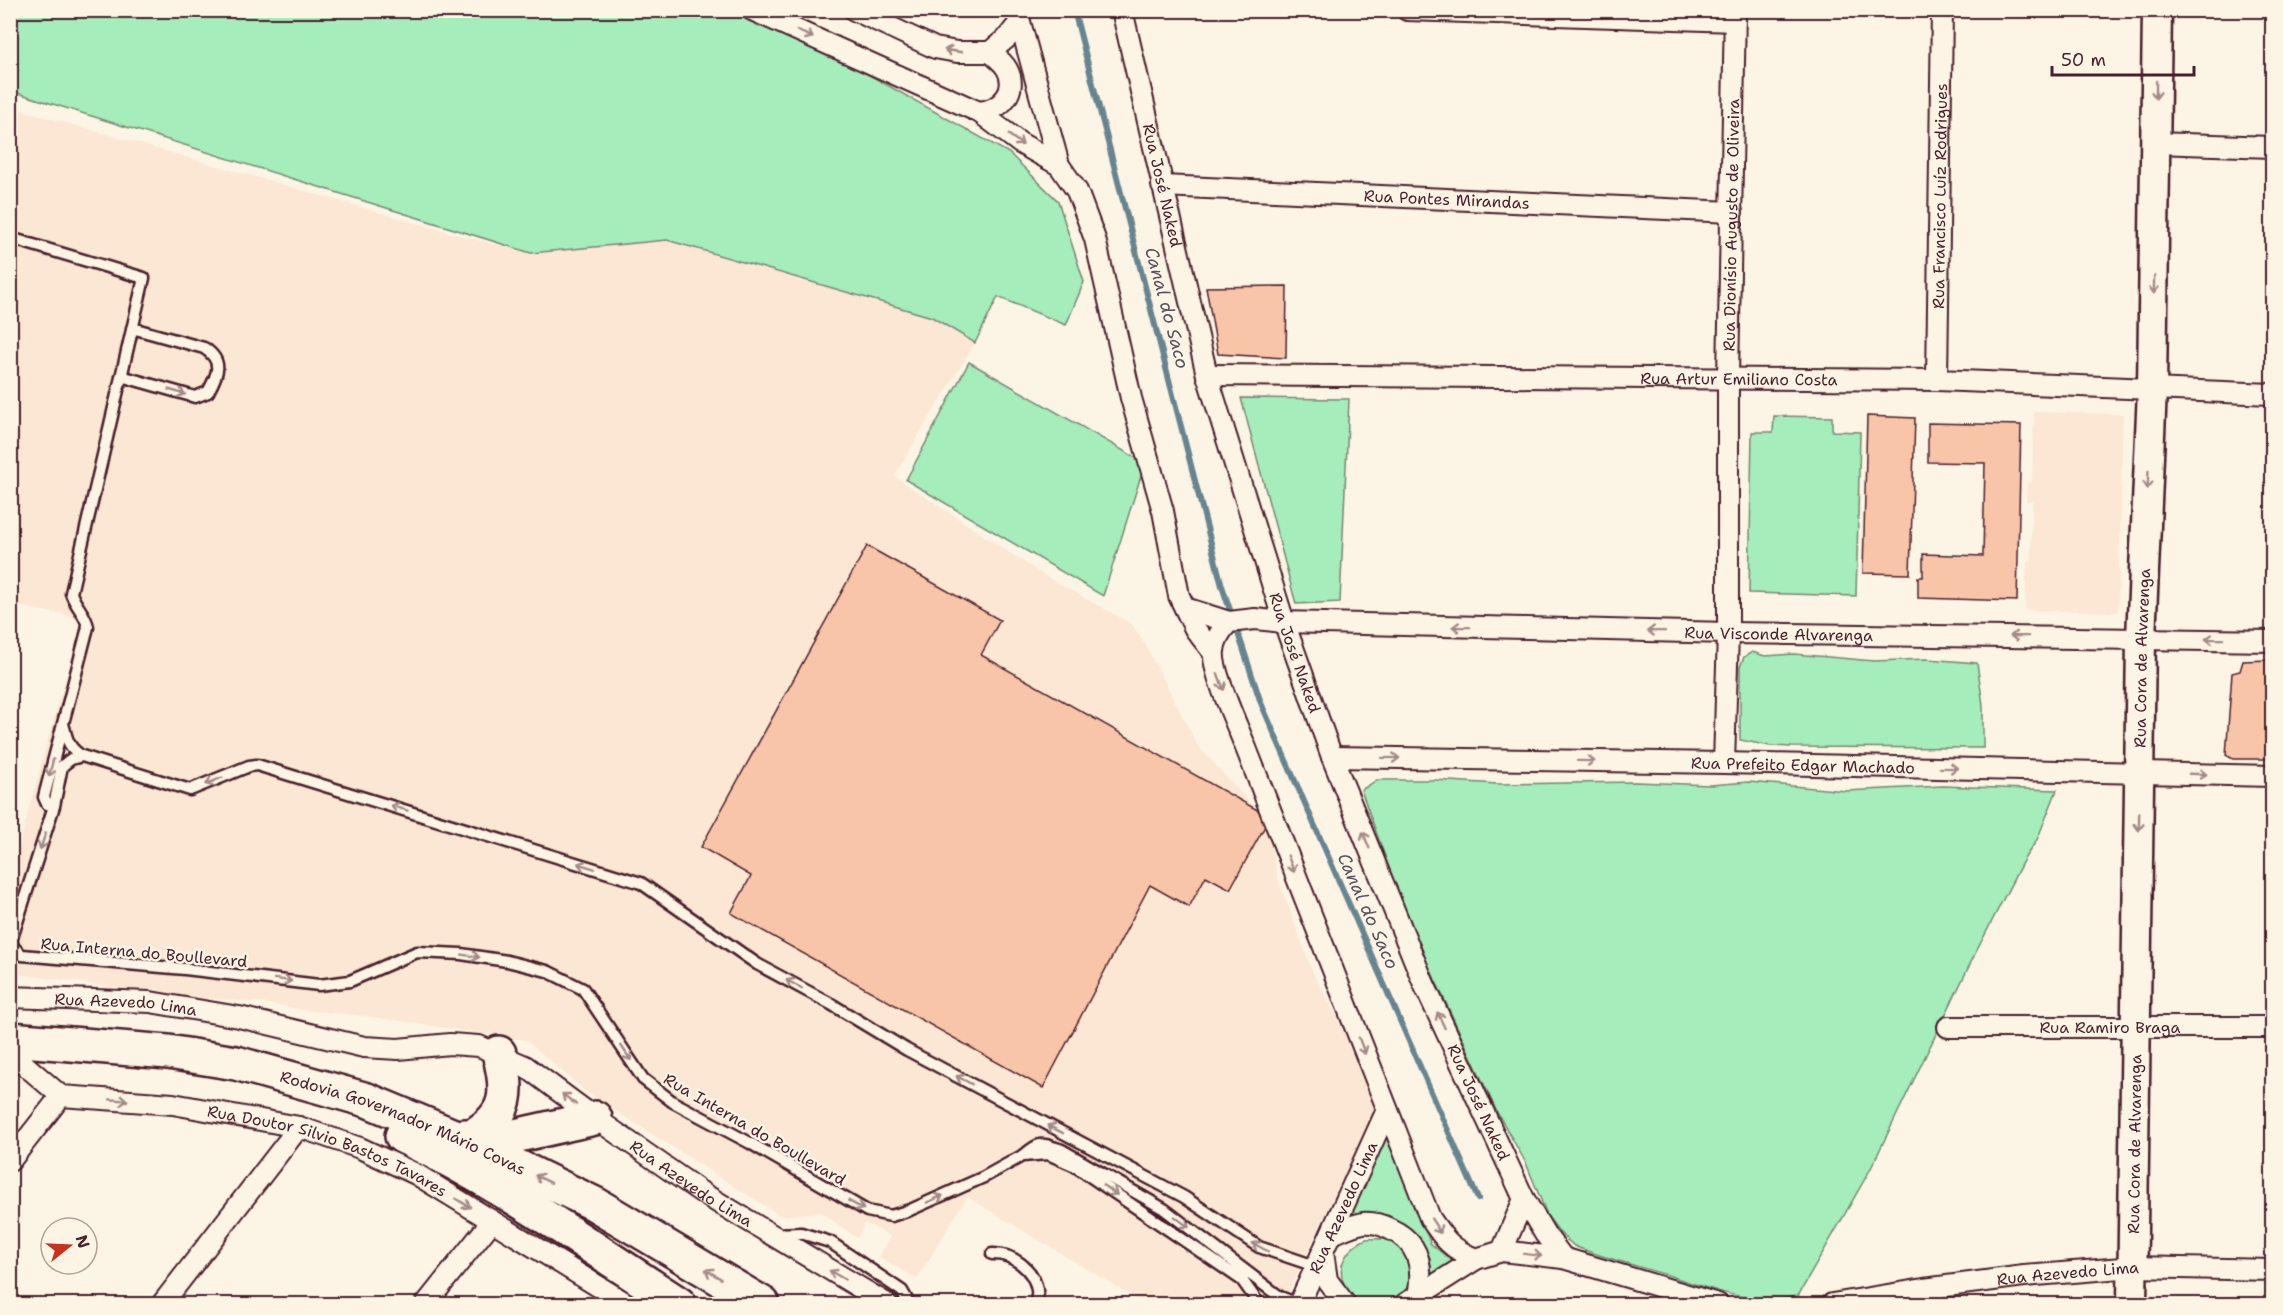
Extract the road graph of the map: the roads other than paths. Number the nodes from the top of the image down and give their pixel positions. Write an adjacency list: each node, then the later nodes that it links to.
1 (752, 10): 10 (street, one-way to 10)
2 (854, 10): 9 (street, one-way to 2)
3 (1122, 10): 14 (street, Rua José Naked)
4 (1407, 10): 8 (street)
5 (1942, 10): 21 (street, Rua Francisco Luíz Rodrigues)
6 (2157, 10): 11 (main road, Rua Cora de Alvarenga, one-way to 11)
7 (1020, 16): 9 (street); 13 (street)
8 (1735, 16): 15 (street, Rua Dionísio Augusto de Oliveira)
9 (990, 52): 10 (street)
10 (979, 112): 13 (street, one-way to 13)
11 (2155, 143): 12 (street); 22 (main road, Rua Cora de Alvarenga, one-way to 22)
12 (2272, 147)
13 (1059, 165): 24 (street)
14 (1162, 186): 15 (street, Rua Pontes Mirandas); 18 (street, Rua José Naked)
15 (1731, 212): 20 (street, Rua Dionísio Augusto de Oliveira)
16 (10, 238): 17 (lane)
17 (132, 328): 19 (lane); 19 (lane, one-way to 17)
18 (1207, 375): 20 (street, Rua Artur Emiliano Costa); 26 (street, Rua José Naked)
19 (121, 376): 31 (lane)
20 (1728, 377): 21 (street, Rua Artur Emiliano Costa); 27 (street, Rua Dionísio Augusto de Oliveira)
21 (1937, 380): 22 (street, Rua Artur Emiliano Costa)
22 (2152, 390): 23 (street, Rua Artur Emiliano Costa); 28 (main road, Rua Cora de Alvarenga, one-way to 28)
23 (2272, 394)
24 (1185, 608): 25 (street); 30 (street)
25 (1229, 622): 26 (street, Rua Visconde Alvarenga); 30 (street)
26 (1284, 622): 27 (street, Rua Visconde Alvarenga, one-way to 26); 33 (street, Rua José Naked)
27 (1728, 633): 28 (street, Rua Visconde Alvarenga, one-way to 27); 34 (street, Rua Dionísio Augusto de Oliveira)
28 (2141, 638): 29 (street, Rua Visconde Alvarenga, one-way to 28); 35 (main road, Rua Cora de Alvarenga)
29 (2272, 641)
30 (1213, 652): 45 (street, one-way to 45)
31 (63, 724): 32 (lane); 37 (lane, one-way to 37)
32 (82, 756): 37 (lane, Rua Interna do Boullevard); 54 (lane, one-way to 32)
33 (1332, 757): 34 (street, Rua Prefeito Edgar Machado, one-way to 34); 51 (street, Rua José Naked, one-way to 33)
34 (1724, 763): 35 (street, Rua Prefeito Edgar Machado, one-way to 35)
35 (2139, 772): 36 (street, Rua Prefeito Edgar Machado, one-way to 36); 39 (main road, Rua Cora de Alvarenga, one-way to 39)
36 (2272, 776)
37 (54, 806): 49 (lane, Rua Interna do Boullevard, one-way to 49)
38 (10, 997): 43 (street, Rua Azevedo Lima)
39 (2136, 1026): 40 (street, Rua Ramiro Braga); 41 (street, Rua Ramiro Braga); 60 (main road, Rua Cora de Alvarenga)
40 (1948, 1027)
41 (2272, 1027)
42 (11, 1049): 44 (street); 48 (highway, Rodovia Governador Mário Covas); 56 (highway, Rodovia Governador Mário Covas)
43 (499, 1053): 46 (street, Rua Azevedo Lima, one-way to 43); 48 (highway)
44 (61, 1096): 47 (street, Rua Doutor Silvio Bastos Tavares, one-way to 47); 50 (street)
45 (1387, 1110): 54 (street, Rua Azevedo Lima); 59 (street, one-way to 59)
46 (595, 1118): 48 (highway); 53 (street, Rua Azevedo Lima)
47 (299, 1127): 52 (street, Rua Doutor Silvio Bastos Tavares, one-way to 52); 63 (street)
48 (465, 1136): 68 (highway, Rodovia Governador Mário Covas, one-way to 48)
49 (1022, 1156): 72 (lane, Rua Interna do Boullevard, one-way to 72); 73 (lane, one-way to 73)
50 (10, 1161)
51 (1524, 1199): 55 (street); 58 (street, Rua José Naked)
52 (492, 1221): 64 (street); 65 (street, Rua Doutor Silvio Bastos Tavares)
53 (769, 1235): 69 (street, Rua Azevedo Lima, one-way to 53); 70 (lane)
54 (1323, 1251): 62 (street); 73 (street, Rua Azevedo Lima); 74 (street)
55 (1502, 1251): 58 (street, one-way to 58); 59 (street)
56 (600, 1252): 66 (highway, Rodovia Governador Mário Covas); 67 (highway)
57 (992, 1254): 71 (lane)
58 (1563, 1258): 75 (street)
59 (1476, 1259): 62 (street)
60 (2134, 1267): 61 (street, Rua Azevedo Lima); 76 (street, Rua Azevedo Lima); 77 (main road, Rua Cora de Alvarenga)
61 (2272, 1270)
62 (1412, 1300)
63 (162, 1305)
64 (426, 1305)
65 (627, 1305)
66 (680, 1305)
67 (698, 1305)
68 (763, 1305)
69 (887, 1305)
70 (904, 1305)
71 (1036, 1305)
72 (1259, 1305)
73 (1299, 1305)
74 (1345, 1305)
75 (1719, 1305)
76 (1832, 1305)
77 (2133, 1305)

